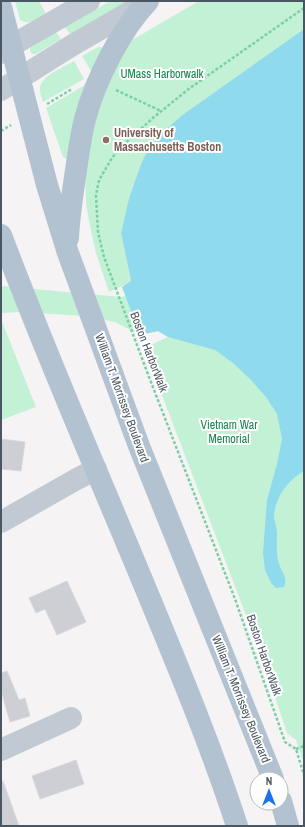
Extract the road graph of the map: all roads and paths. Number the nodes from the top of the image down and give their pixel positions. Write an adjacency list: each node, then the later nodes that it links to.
1 (89, 1): 5 (street)
2 (148, 1): 6 (street); 14 (main road)
3 (1, 7): 5 (main road, William T. Morrissey Boulevard)
4 (304, 8): 10 (path, Boston HarborWalk)
5 (6, 50): 6 (main road, William T. Morrissey Boulevard)
6 (10, 85): 14 (main road, William T. Morrissey Boulevard)
7 (76, 86): 9 (path)
8 (114, 90): 10 (path)
9 (43, 106)
10 (161, 111): 20 (path, Boston HarborWalk)
11 (12, 124): 12 (path)
12 (1, 131)
13 (3, 239): 15 (main road)
14 (68, 253): 21 (main road, William T. Morrissey Boulevard)
15 (96, 469): 16 (street); 24 (main road)
16 (1, 522)
17 (71, 718): 18 (street)
18 (10, 746)
19 (304, 746): 20 (path)
20 (296, 749): 22 (path, Boston HarborWalk)
21 (270, 771)
22 (304, 774)
23 (284, 811): 25 (main road)
24 (237, 826)
25 (288, 826)

